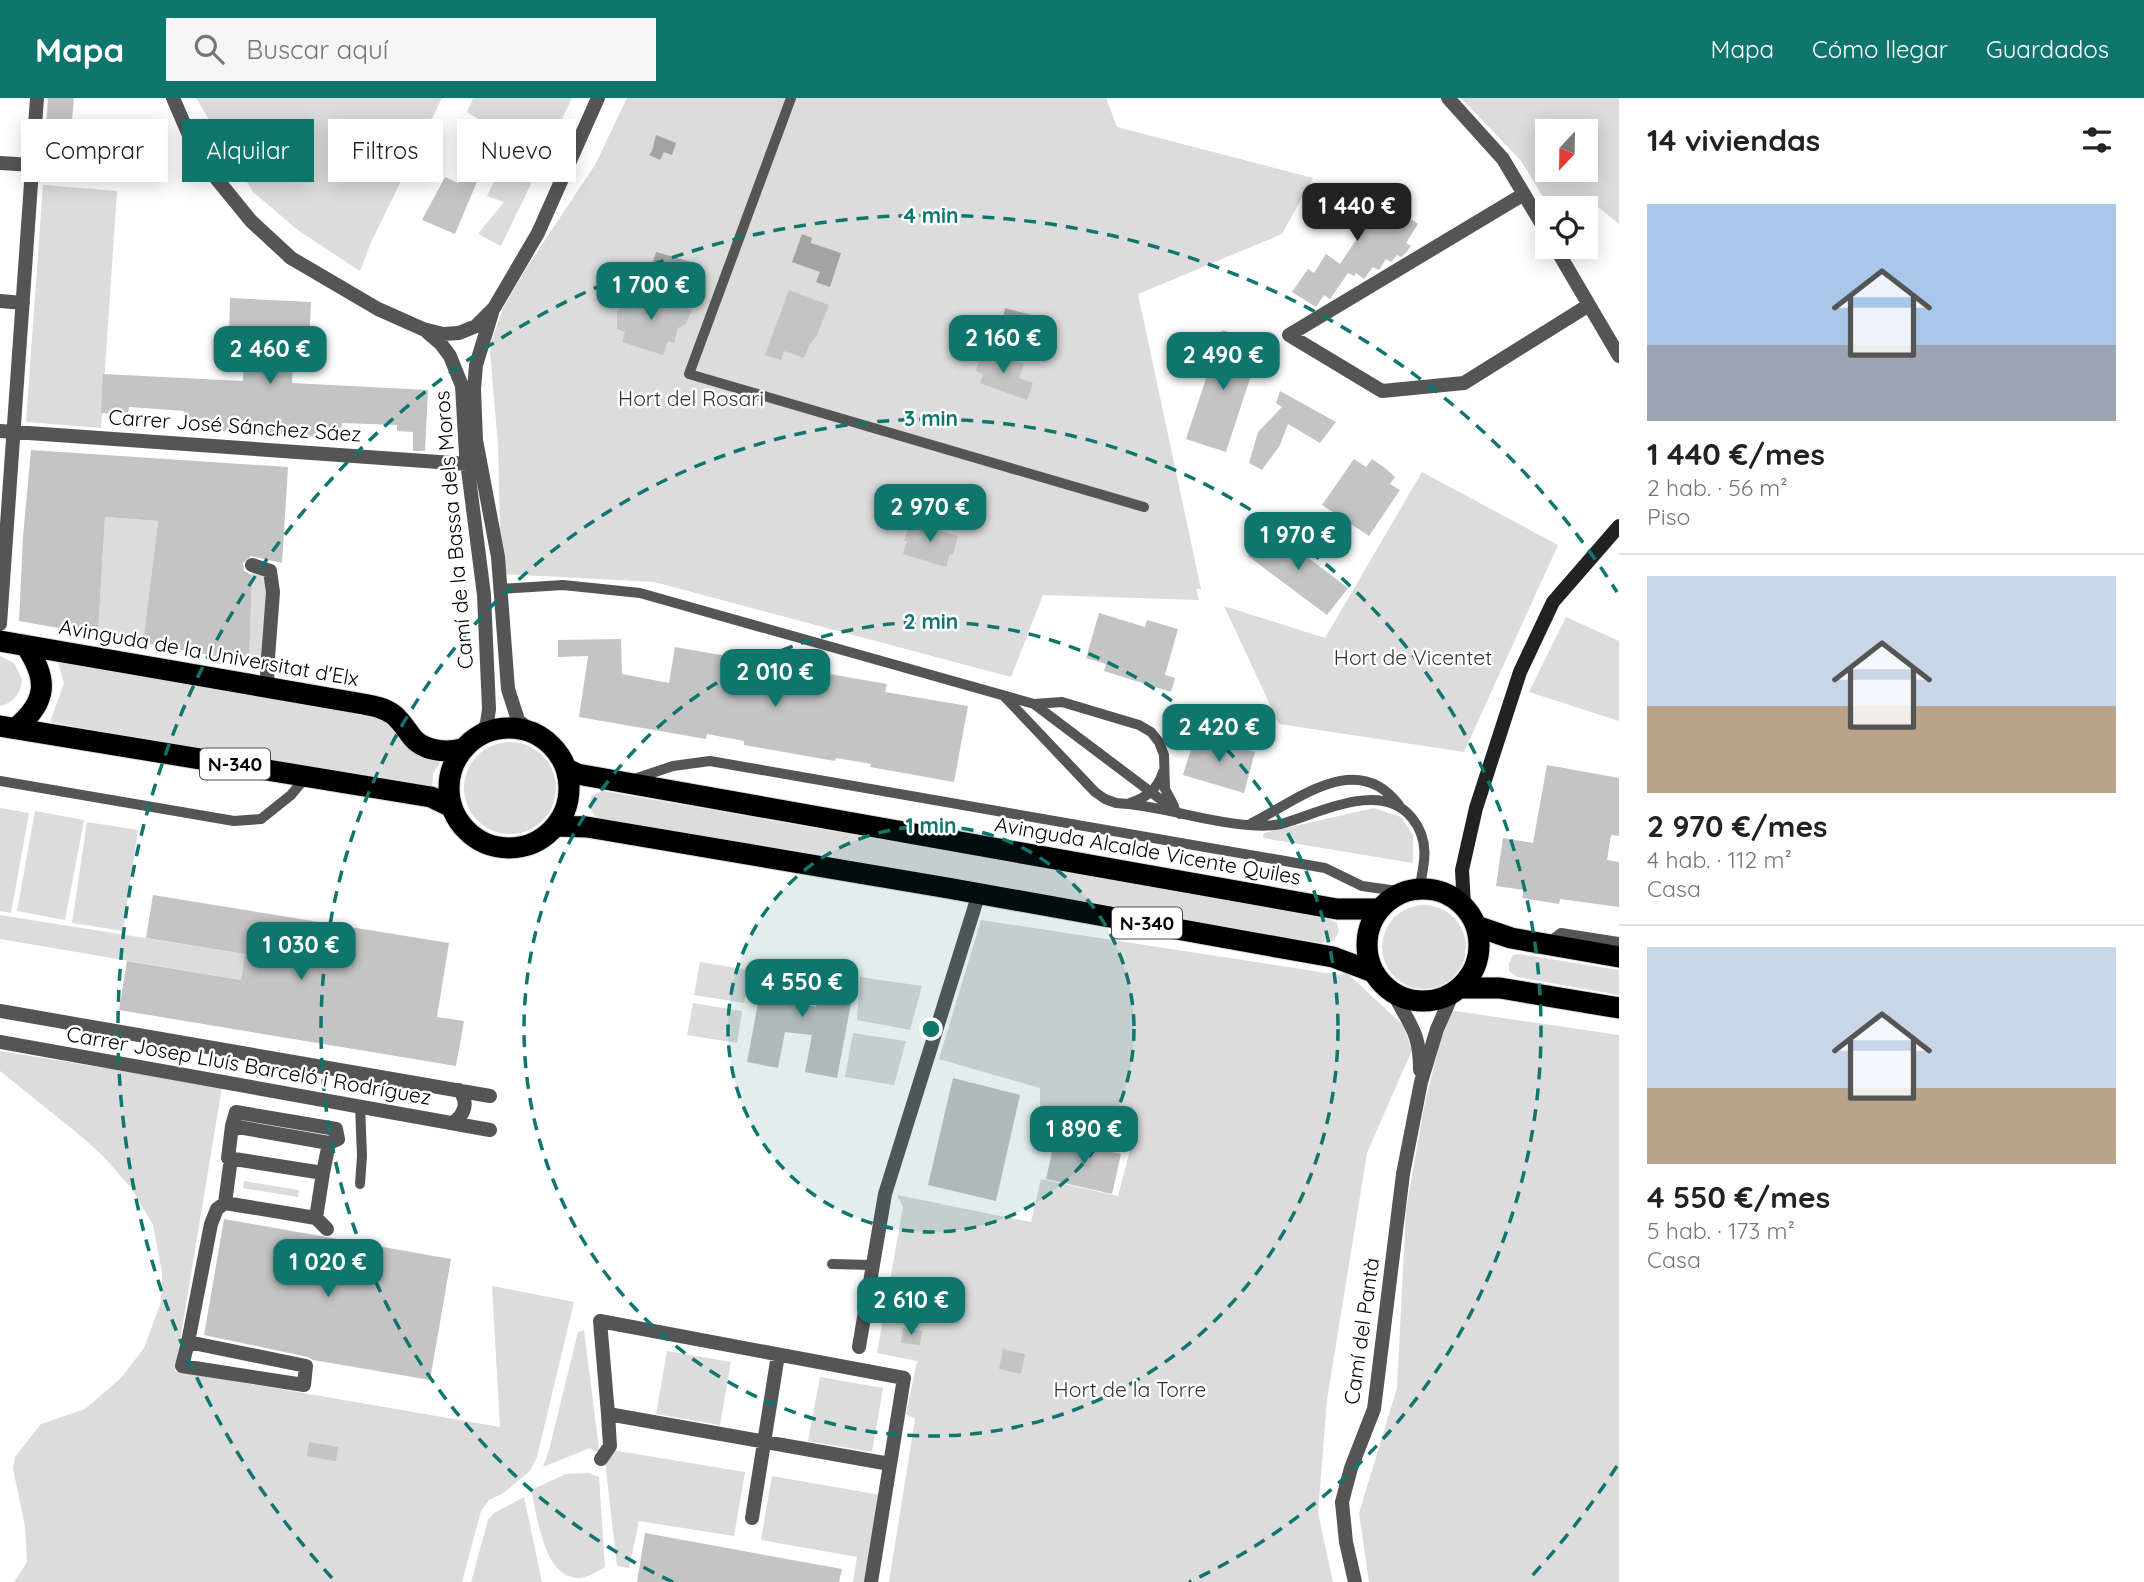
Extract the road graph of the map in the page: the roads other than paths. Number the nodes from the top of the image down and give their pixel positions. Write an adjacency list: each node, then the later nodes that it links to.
1 (37, 98): 6 (street)
2 (173, 98): 17 (street)
3 (598, 98): 16 (street, Camí de la Bassa dels Moros)
4 (791, 98): 21 (lane)
5 (1448, 98): 10 (street)
6 (36, 119)
7 (0, 163): 8 (street)
8 (21, 164)
9 (32, 182): 14 (street)
10 (1524, 194): 11 (street); 15 (street)
11 (1535, 213)
12 (1562, 259): 15 (street)
13 (0, 301): 14 (street)
14 (23, 303): 19 (street)
15 (1589, 305): 18 (street)
16 (494, 308): 17 (street, Camí de la Bassa dels Moros); 24 (street, Camí de la Bassa dels Moros)
17 (424, 329): 20 (street, Camí de la Bassa dels Moros)
18 (1619, 356)
19 (7, 431): 20 (street, Carrer José Sánchez Sáez); 25 (street)
20 (467, 464): 33 (street, Camí de la Bassa dels Moros)
21 (1143, 507)
22 (1619, 526): 49 (street)
23 (253, 565): 28 (street)
24 (500, 589): 29 (lane); 32 (street, Camí de la Bassa dels Moros)
25 (0, 624)
26 (0, 641): 27 (highway)
27 (26, 646): 28 (highway, Avinguda de la Universitat d'Elx); 31 (highway, Avinguda de la Universitat d'Elx / N-340)
28 (268, 686): 34 (highway, Avinguda de la Universitat d'Elx)
29 (1004, 695): 30 (lane); 41 (lane)
30 (1034, 705): 36 (lane); 40 (lane)
31 (5, 729): 37 (highway, Avinguda de la Universitat d'Elx / N-340)
32 (530, 731): 33 (highway); 35 (highway)
33 (482, 734): 34 (highway)
34 (462, 749): 42 (highway)
35 (567, 769): 39 (highway, N-340); 46 (highway)
36 (1164, 769): 40 (lane); 44 (lane)
37 (307, 776): 38 (lane); 42 (highway, Avinguda de la Universitat d'Elx / N-340)
38 (0, 781)
39 (620, 781): 47 (lane, Avinguda Alcalde Vicente Quiles); 50 (highway, Avinguda Alcalde Vicente Quiles / N-340)
40 (1152, 792): 41 (lane); 44 (lane)
41 (1127, 803): 44 (lane)
42 (452, 807): 46 (highway)
43 (1400, 807): 45 (lane); 45 (lane); 47 (lane)
44 (1180, 814): 45 (lane)
45 (1248, 825)
46 (556, 826): 48 (highway, N-340)
47 (1412, 890): 49 (highway); 50 (highway)
48 (979, 893): 55 (highway, N-340); 74 (street)
49 (1464, 906): 51 (highway)
50 (1380, 909): 55 (highway)
51 (1476, 926): 53 (highway); 56 (highway)
52 (1619, 942): 53 (lane)
53 (1547, 944): 54 (highway)
54 (1619, 957)
55 (1373, 972): 57 (highway, N-340)
56 (1456, 991): 57 (highway); 58 (highway); 61 (street, Camí del Pantà)
57 (1394, 993): 61 (street, Camí del Pantà)
58 (1619, 1008)
59 (0, 1011): 62 (street, Carrer Josep Lluís Barceló i Rodríguez)
60 (0, 1042): 64 (street, Carrer Josep Lluís Barceló i Rodríguez)
61 (1421, 1082): 84 (street, Camí del Pantà)
62 (459, 1090): 63 (street, Carrer Josep Lluís Barceló i Rodríguez); 65 (street)
63 (490, 1096)
64 (360, 1106): 65 (street, Carrer Josep Lluís Barceló i Rodríguez); 69 (lane)
65 (453, 1123): 66 (street, Carrer Josep Lluís Barceló i Rodríguez)
66 (490, 1130)
67 (231, 1158): 68 (street); 68 (street); 70 (street)
68 (323, 1173): 71 (street)
69 (360, 1184)
70 (225, 1203): 71 (street); 75 (street)
71 (316, 1218): 72 (street)
72 (327, 1229)
73 (832, 1264): 74 (lane)
74 (872, 1265): 76 (street)
75 (188, 1342): 75 (street)
76 (859, 1347)
77 (778, 1355): 78 (street); 79 (street); 81 (street)
78 (608, 1414): 79 (street); 80 (street)
79 (764, 1441): 81 (street); 82 (street)
80 (601, 1459)
81 (890, 1464): 83 (street)
82 (752, 1518)
83 (871, 1582)
84 (1355, 1582)

